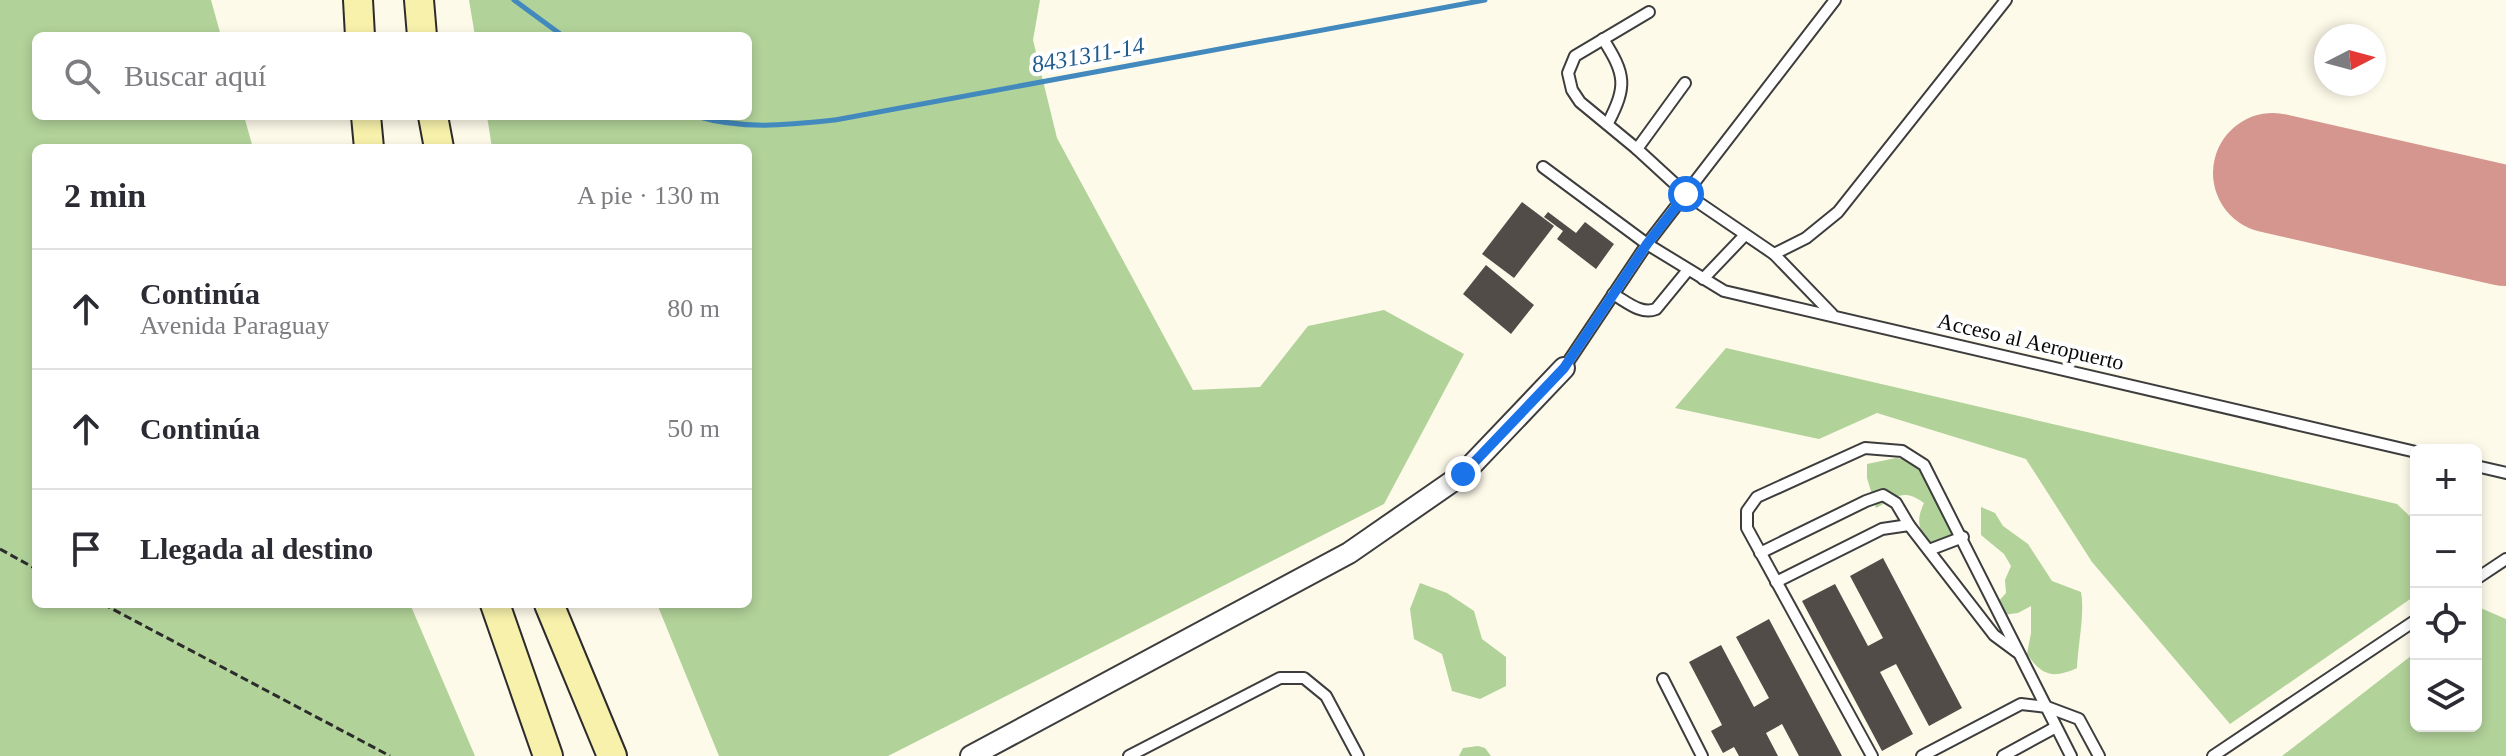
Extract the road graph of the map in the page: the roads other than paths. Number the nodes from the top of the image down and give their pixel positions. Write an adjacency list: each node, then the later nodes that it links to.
1 (358, 0): 6 (street)
2 (419, 0): 7 (street)
3 (1835, 0): 17 (lane)
4 (2006, 0): 20 (lane)
5 (1649, 12): 8 (lane)
6 (360, 32)
7 (422, 32)
8 (1603, 39): 12 (lane); 12 (lane)
9 (1685, 83): 15 (lane)
10 (366, 120): 13 (street)
11 (434, 120): 14 (street)
12 (1608, 123): 15 (lane)
13 (369, 144)
14 (438, 144)
15 (1637, 149): 17 (lane)
16 (1543, 167): 19 (lane, Acceso al Aeropuerto)
17 (1686, 194): 18 (lane); 19 (lane)
18 (1744, 236): 20 (lane); 22 (lane)
19 (1647, 244): 21 (lane, Acceso al Aeropuerto); 23 (lane)
20 (1774, 254): 24 (lane)
21 (1688, 270): 22 (lane, Acceso al Aeropuerto); 23 (lane)
22 (1703, 279): 24 (lane, Acceso al Aeropuerto)
23 (1613, 294): 25 (lane)
24 (1834, 315): 26 (lane, Acceso al Aeropuerto)
25 (1564, 368): 45 (street)
26 (2410, 451)
27 (2482, 467): 28 (lane)
28 (2505, 473)
29 (1909, 525): 31 (lane); 32 (lane); 35 (lane)
30 (1963, 537): 31 (lane); 32 (lane); 39 (lane)
31 (1929, 550): 39 (lane)
32 (1760, 553): 35 (lane)
33 (2506, 559): 34 (lane)
34 (2482, 575)
35 (1776, 582): 49 (lane)
36 (496, 608): 43 (street)
37 (551, 608): 44 (street)
38 (2410, 624): 54 (lane)
39 (2019, 654): 41 (lane)
40 (1663, 679): 48 (lane)
41 (2047, 707): 42 (lane); 50 (lane); 53 (lane)
42 (2056, 727): 51 (lane); 52 (lane)
43 (548, 756)
44 (612, 756)
45 (971, 756)
46 (1129, 756): 47 (lane)
47 (1358, 756)
48 (1702, 756)
49 (1872, 756)
50 (1922, 756)
51 (2003, 756)
52 (2071, 756)
53 (2099, 756)
54 (2213, 756)

